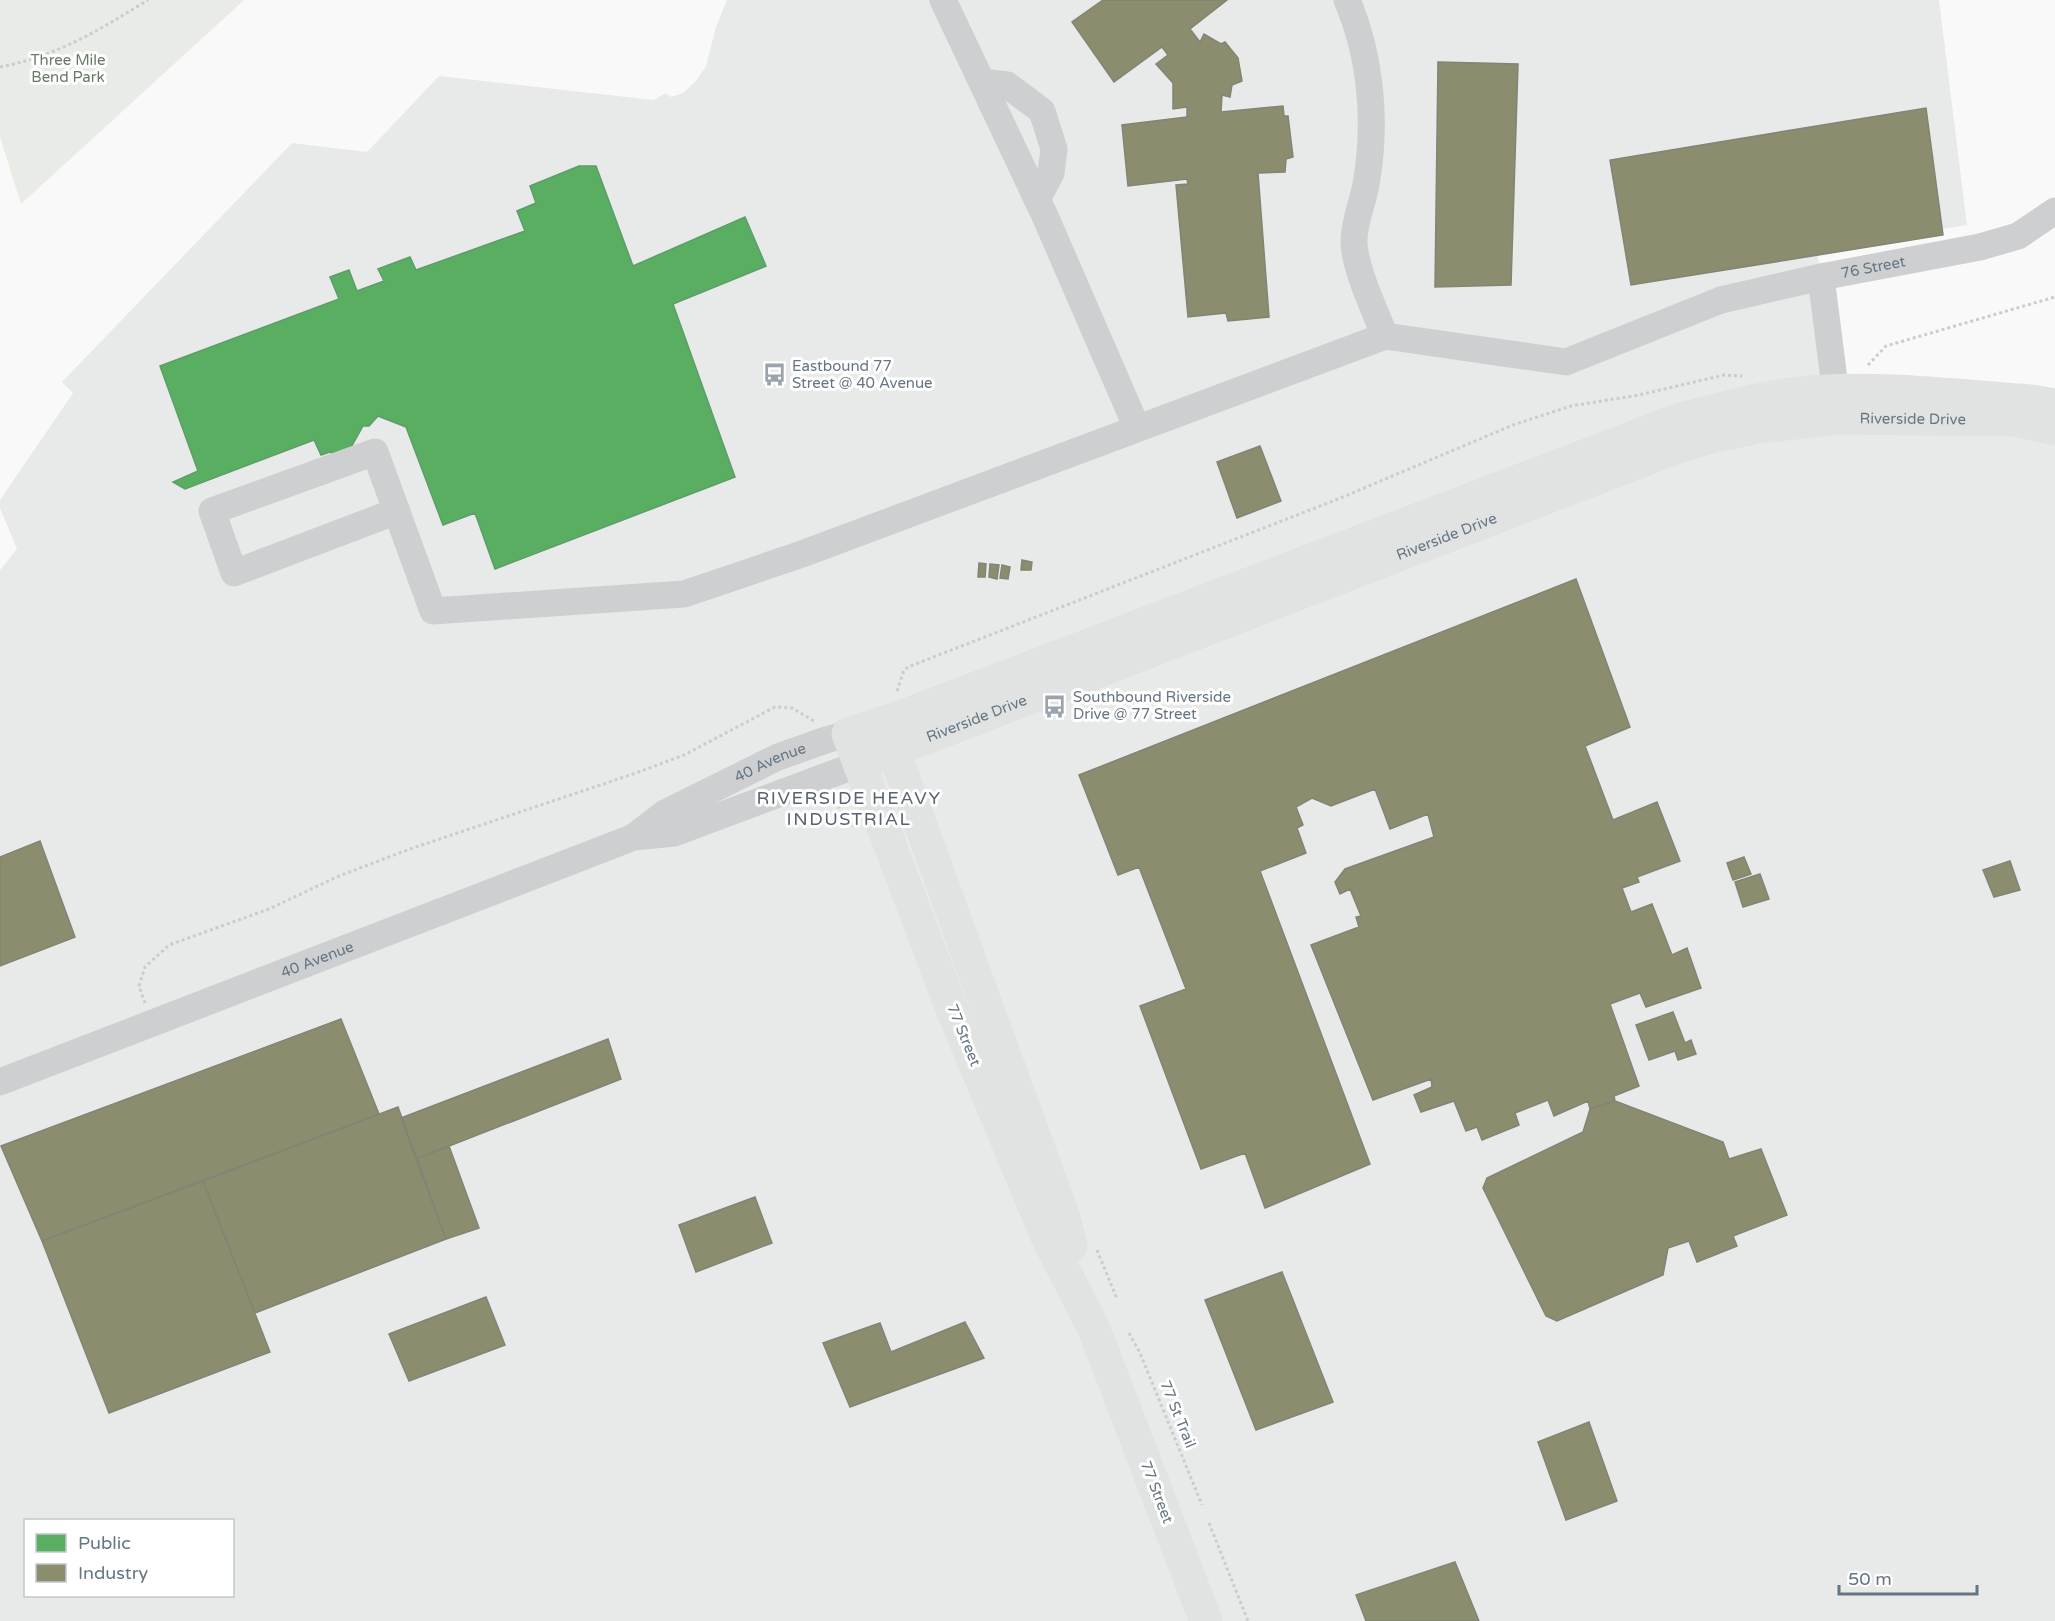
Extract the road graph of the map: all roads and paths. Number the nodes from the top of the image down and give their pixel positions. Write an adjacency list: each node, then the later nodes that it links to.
1 (148, 0): 4 (path)
2 (943, 0): 5 (street)
3 (1347, 0): 10 (street)
4 (0, 68)
5 (982, 82): 6 (street); 6 (street)
6 (1037, 199): 15 (street)
7 (2055, 211): 8 (street, 76 Street)
8 (1821, 277): 10 (street); 13 (street, 76 Street)
9 (2055, 297): 11 (path)
10 (1385, 336): 15 (street)
11 (1864, 374)
12 (1747, 376): 18 (path)
13 (1837, 404): 14 (main road, Riverside Drive); 16 (main road, Riverside Drive); 18 (main road, Riverside Drive)
14 (2055, 405)
15 (1137, 428): 17 (street)
16 (2055, 429)
17 (397, 511): 17 (street)
18 (890, 725): 19 (main road, 40 Avenue); 20 (main road, Riverside Drive); 24 (main road, 77 Street)
19 (834, 729): 20 (main road, 77 Street); 21 (street, 40 Avenue); 22 (path)
20 (859, 764): 21 (street, 40 Avenue); 24 (main road, 77 Street)
21 (634, 837): 22 (street, 40 Avenue)
22 (151, 1024): 23 (street, 40 Avenue)
23 (0, 1082)
24 (1094, 1329): 28 (main road, 77 Street)
25 (1130, 1333): 26 (path, 77 St Trail)
26 (1203, 1504)
27 (1209, 1523): 29 (path)
28 (1206, 1621)
29 (1248, 1621)

